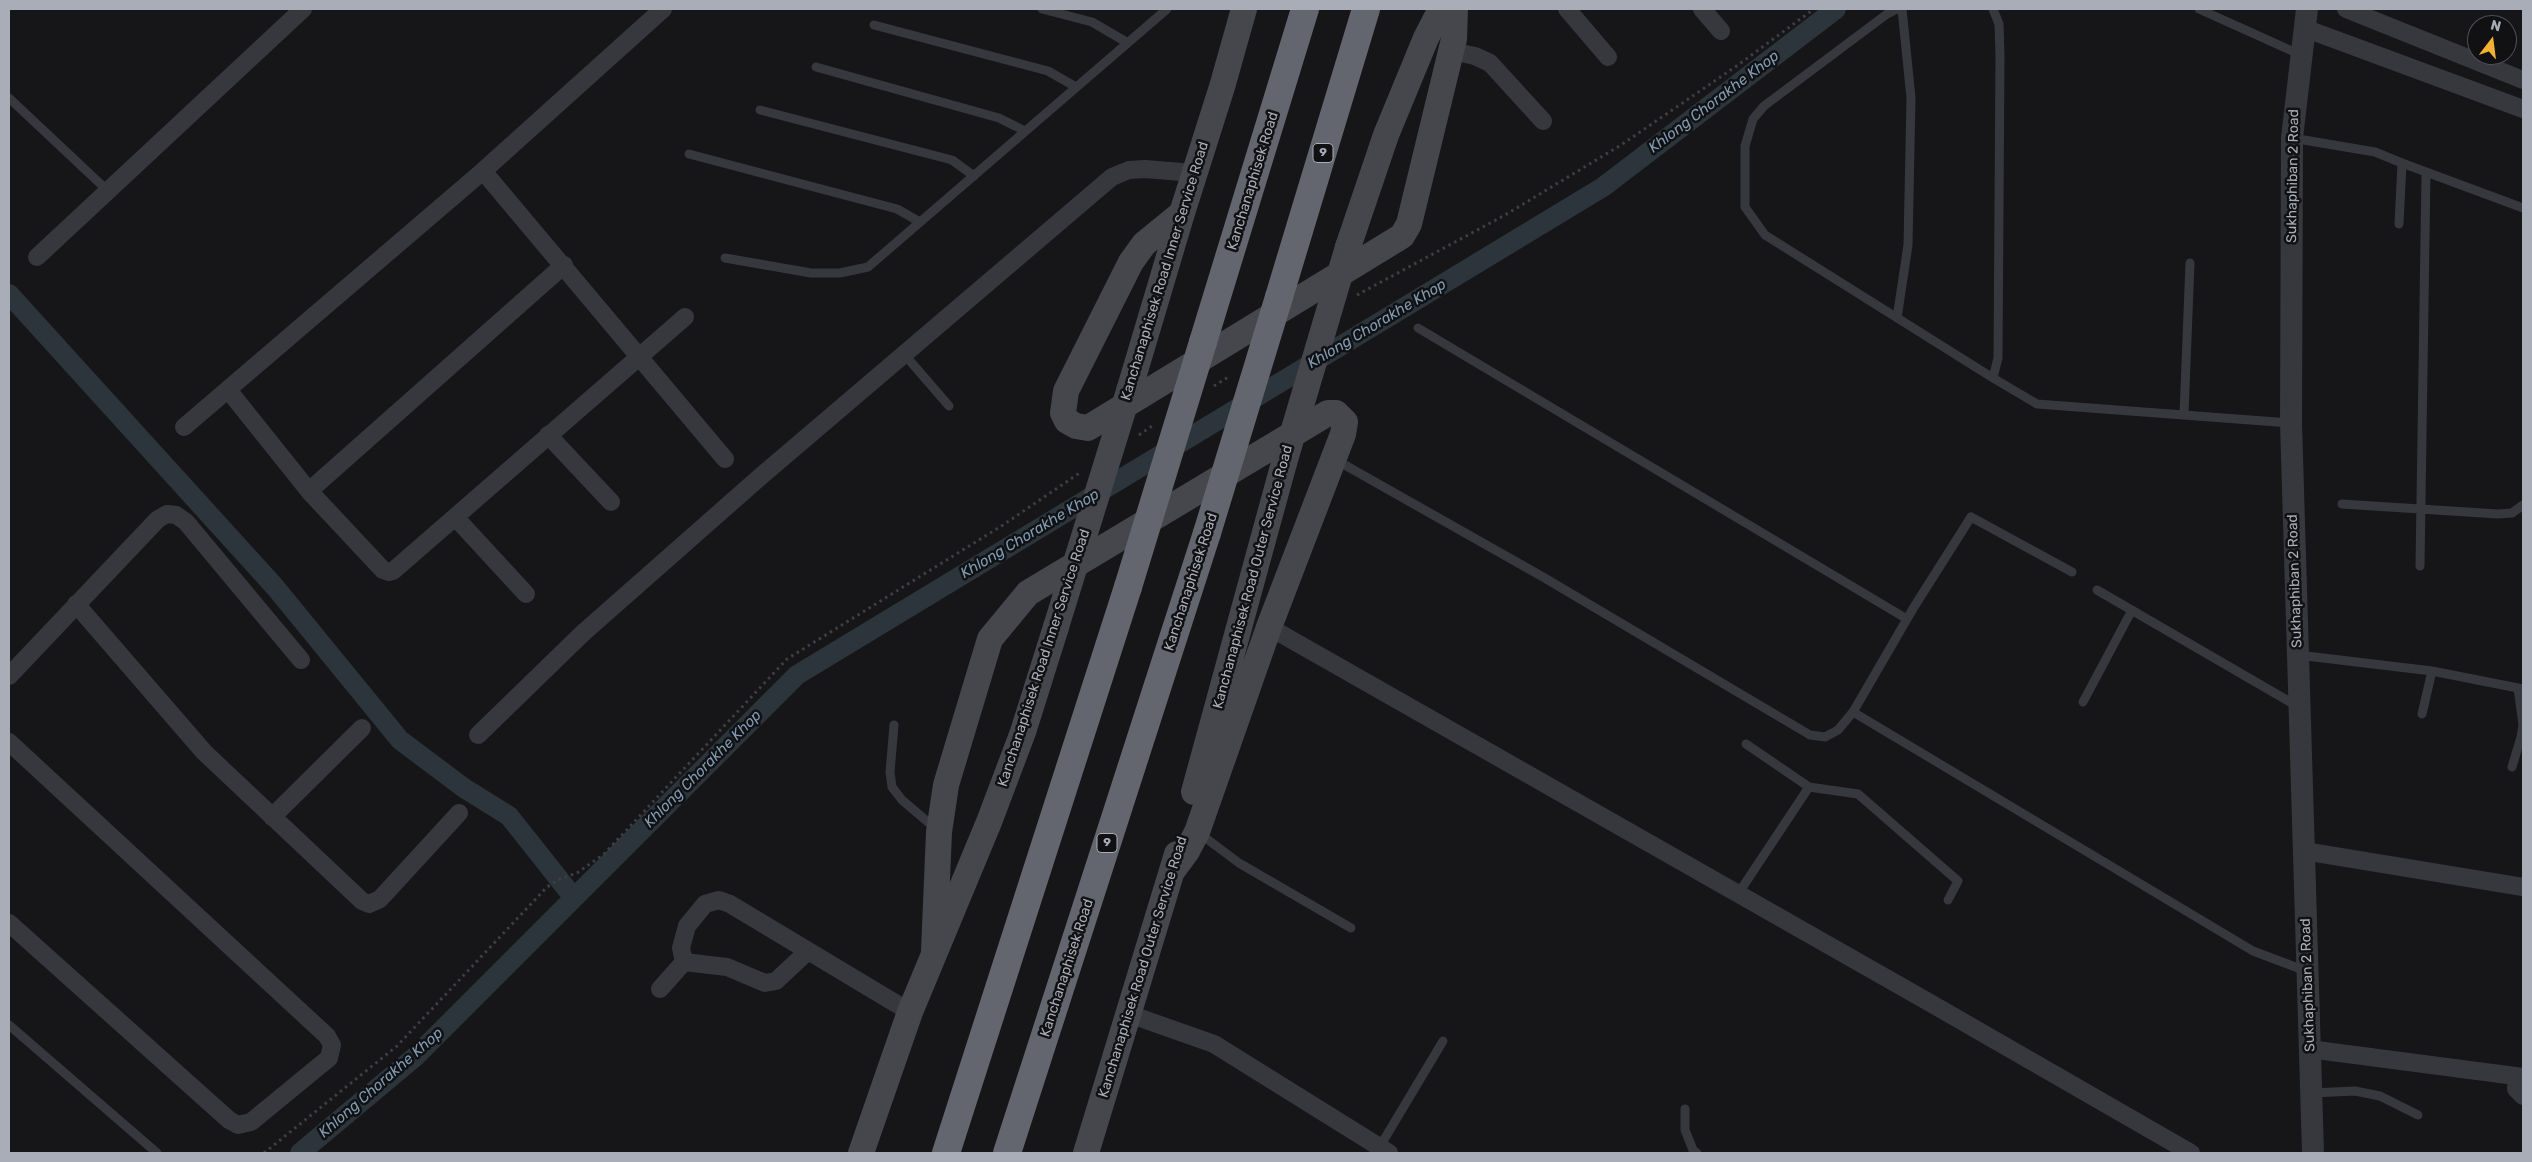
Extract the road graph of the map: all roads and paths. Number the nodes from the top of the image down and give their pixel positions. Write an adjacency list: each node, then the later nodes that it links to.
1 (303, 9): 40 (street)
2 (663, 9): 36 (street)
3 (1042, 9): 21 (lane)
4 (1167, 9): 21 (lane)
5 (1244, 9): 37 (main road, Kanchanaphisek Road Inner Service Road)
6 (1305, 9): 129 (highway, Kanchanaphisek Road, bridge)
7 (1366, 9): 130 (highway, Kanchanaphisek Road / 9, bridge)
8 (1441, 9): 104 (main road, Kanchanaphisek Road Outer Service Road, bridge)
9 (1455, 9): 22 (main road)
10 (1568, 9): 24 (street)
11 (1702, 9): 20 (street)
12 (1814, 9): 49 (path)
13 (1897, 9): 51 (lane)
14 (1902, 9): 51 (lane)
15 (1993, 9): 56 (lane)
16 (2199, 9): 23 (lane)
17 (2346, 9): 26 (street)
18 (2306, 18): 23 (street, Sukhaphiban 2 Road); 29 (street)
19 (874, 25): 27 (lane)
20 (1721, 31)
21 (1128, 42): 27 (lane)
22 (1451, 51): 31 (street); 42 (main road)
23 (2301, 56): 33 (street, Sukhaphiban 2 Road)
24 (1608, 57)
25 (816, 67): 32 (lane)
26 (2523, 80)
27 (1076, 87): 32 (lane)
28 (9, 98): 40 (lane)
29 (2523, 109)
30 (760, 110): 39 (lane)
31 (1543, 121)
32 (1025, 131): 39 (lane)
33 (2292, 138): 35 (lane); 61 (street, Sukhaphiban 2 Road)
34 (689, 154): 43 (lane)
35 (2402, 163): 38 (lane); 44 (lane)
36 (483, 171): 48 (street); 58 (street)
37 (1194, 173): 42 (main road, Kanchanaphisek Road Inner Service Road); 53 (street)
38 (2426, 173): 41 (lane); 73 (lane)
39 (974, 176): 43 (lane)
40 (108, 191): 45 (street)
41 (2523, 208)
42 (1182, 213): 111 (main road, Kanchanaphisek Road Inner Service Road, bridge)
43 (920, 222): 46 (lane)
44 (2399, 224)
45 (38, 257)
46 (725, 258)
47 (2190, 263): 60 (lane)
48 (564, 266): 54 (street); 69 (street)
49 (1352, 298)
50 (685, 317): 54 (street)
51 (1897, 318): 56 (lane)
52 (1418, 328): 81 (lane)
53 (904, 354): 59 (lane); 94 (street)
54 (639, 355): 64 (street); 66 (street)
55 (1237, 372): 57 (path)
56 (1993, 378): 60 (lane)
57 (1212, 388)
58 (229, 391): 63 (street); 69 (street)
59 (949, 406)
60 (2184, 414): 61 (lane)
61 (2291, 424): 83 (street, Sukhaphiban 2 Road)
62 (1155, 425): 65 (path)
63 (184, 427)
64 (548, 435): 70 (street); 74 (street)
65 (1138, 435)
66 (725, 459)
67 (1334, 459): 82 (main road); 90 (lane); 101 (main road)
68 (1089, 467): 127 (path)
69 (309, 491): 74 (street)
70 (611, 502)
71 (2342, 504): 73 (lane)
72 (2523, 505): 73 (lane)
73 (2422, 509): 75 (lane)
74 (455, 517): 78 (street)
75 (2420, 566)
76 (2072, 572): 81 (lane)
77 (2097, 590): 80 (lane)
78 (526, 594)
79 (76, 604): 84 (street); 86 (street); 100 (street)
80 (2132, 610): 88 (lane); 89 (lane)
81 (1907, 619): 90 (lane)
82 (1269, 627): 102 (main road); 106 (street)
83 (2298, 655): 85 (lane); 89 (street, Sukhaphiban 2 Road)
84 (301, 660)
85 (2432, 671): 87 (lane); 91 (lane)
86 (9, 676)
87 (2521, 689): 97 (lane)
88 (2083, 702)
89 (2299, 707): 103 (street, Sukhaphiban 2 Road)
90 (1853, 712): 113 (lane)
91 (2422, 714)
92 (894, 725): 101 (lane)
93 (362, 728): 100 (street)
94 (478, 735)
95 (9, 742): 108 (street)
96 (1746, 744): 98 (lane)
97 (2512, 767)
98 (1809, 787): 106 (lane); 107 (lane)
99 (459, 812): 100 (street)
100 (272, 817)
101 (939, 832): 111 (main road)
102 (1197, 832): 104 (main road); 109 (lane)
103 (2304, 851): 105 (street); 113 (street, Sukhaphiban 2 Road)
104 (1173, 870): 116 (main road, Kanchanaphisek Road Outer Service Road)
105 (2523, 887)
106 (1738, 894): 133 (street)
107 (1948, 900)
108 (9, 923)
109 (1352, 928)
110 (808, 951): 112 (street); 112 (street); 115 (street)
111 (934, 951): 115 (main road, Kanchanaphisek Road Inner Service Road)
112 (684, 962): 114 (street)
113 (2307, 972): 119 (street, Sukhaphiban 2 Road)
114 (660, 989)
115 (910, 1012): 128 (main road, Kanchanaphisek Road Inner Service Road)
116 (1129, 1014): 125 (street); 131 (main road, Kanchanaphisek Road Outer Service Road)
117 (9, 1024): 126 (lane)
118 (1443, 1041): 125 (lane)
119 (2309, 1050): 120 (street); 121 (street, Sukhaphiban 2 Road)
120 (2520, 1077): 122 (street)
121 (2311, 1094): 124 (lane); 134 (street, Sukhaphiban 2 Road)
122 (2523, 1096)
123 (1685, 1109): 132 (lane)
124 (2418, 1115)
125 (1384, 1150)
126 (157, 1153)
127 (264, 1153)
128 (861, 1153)
129 (946, 1153)
130 (1007, 1153)
131 (1086, 1153)
132 (1697, 1153)
133 (2190, 1153)
134 (2313, 1153)

